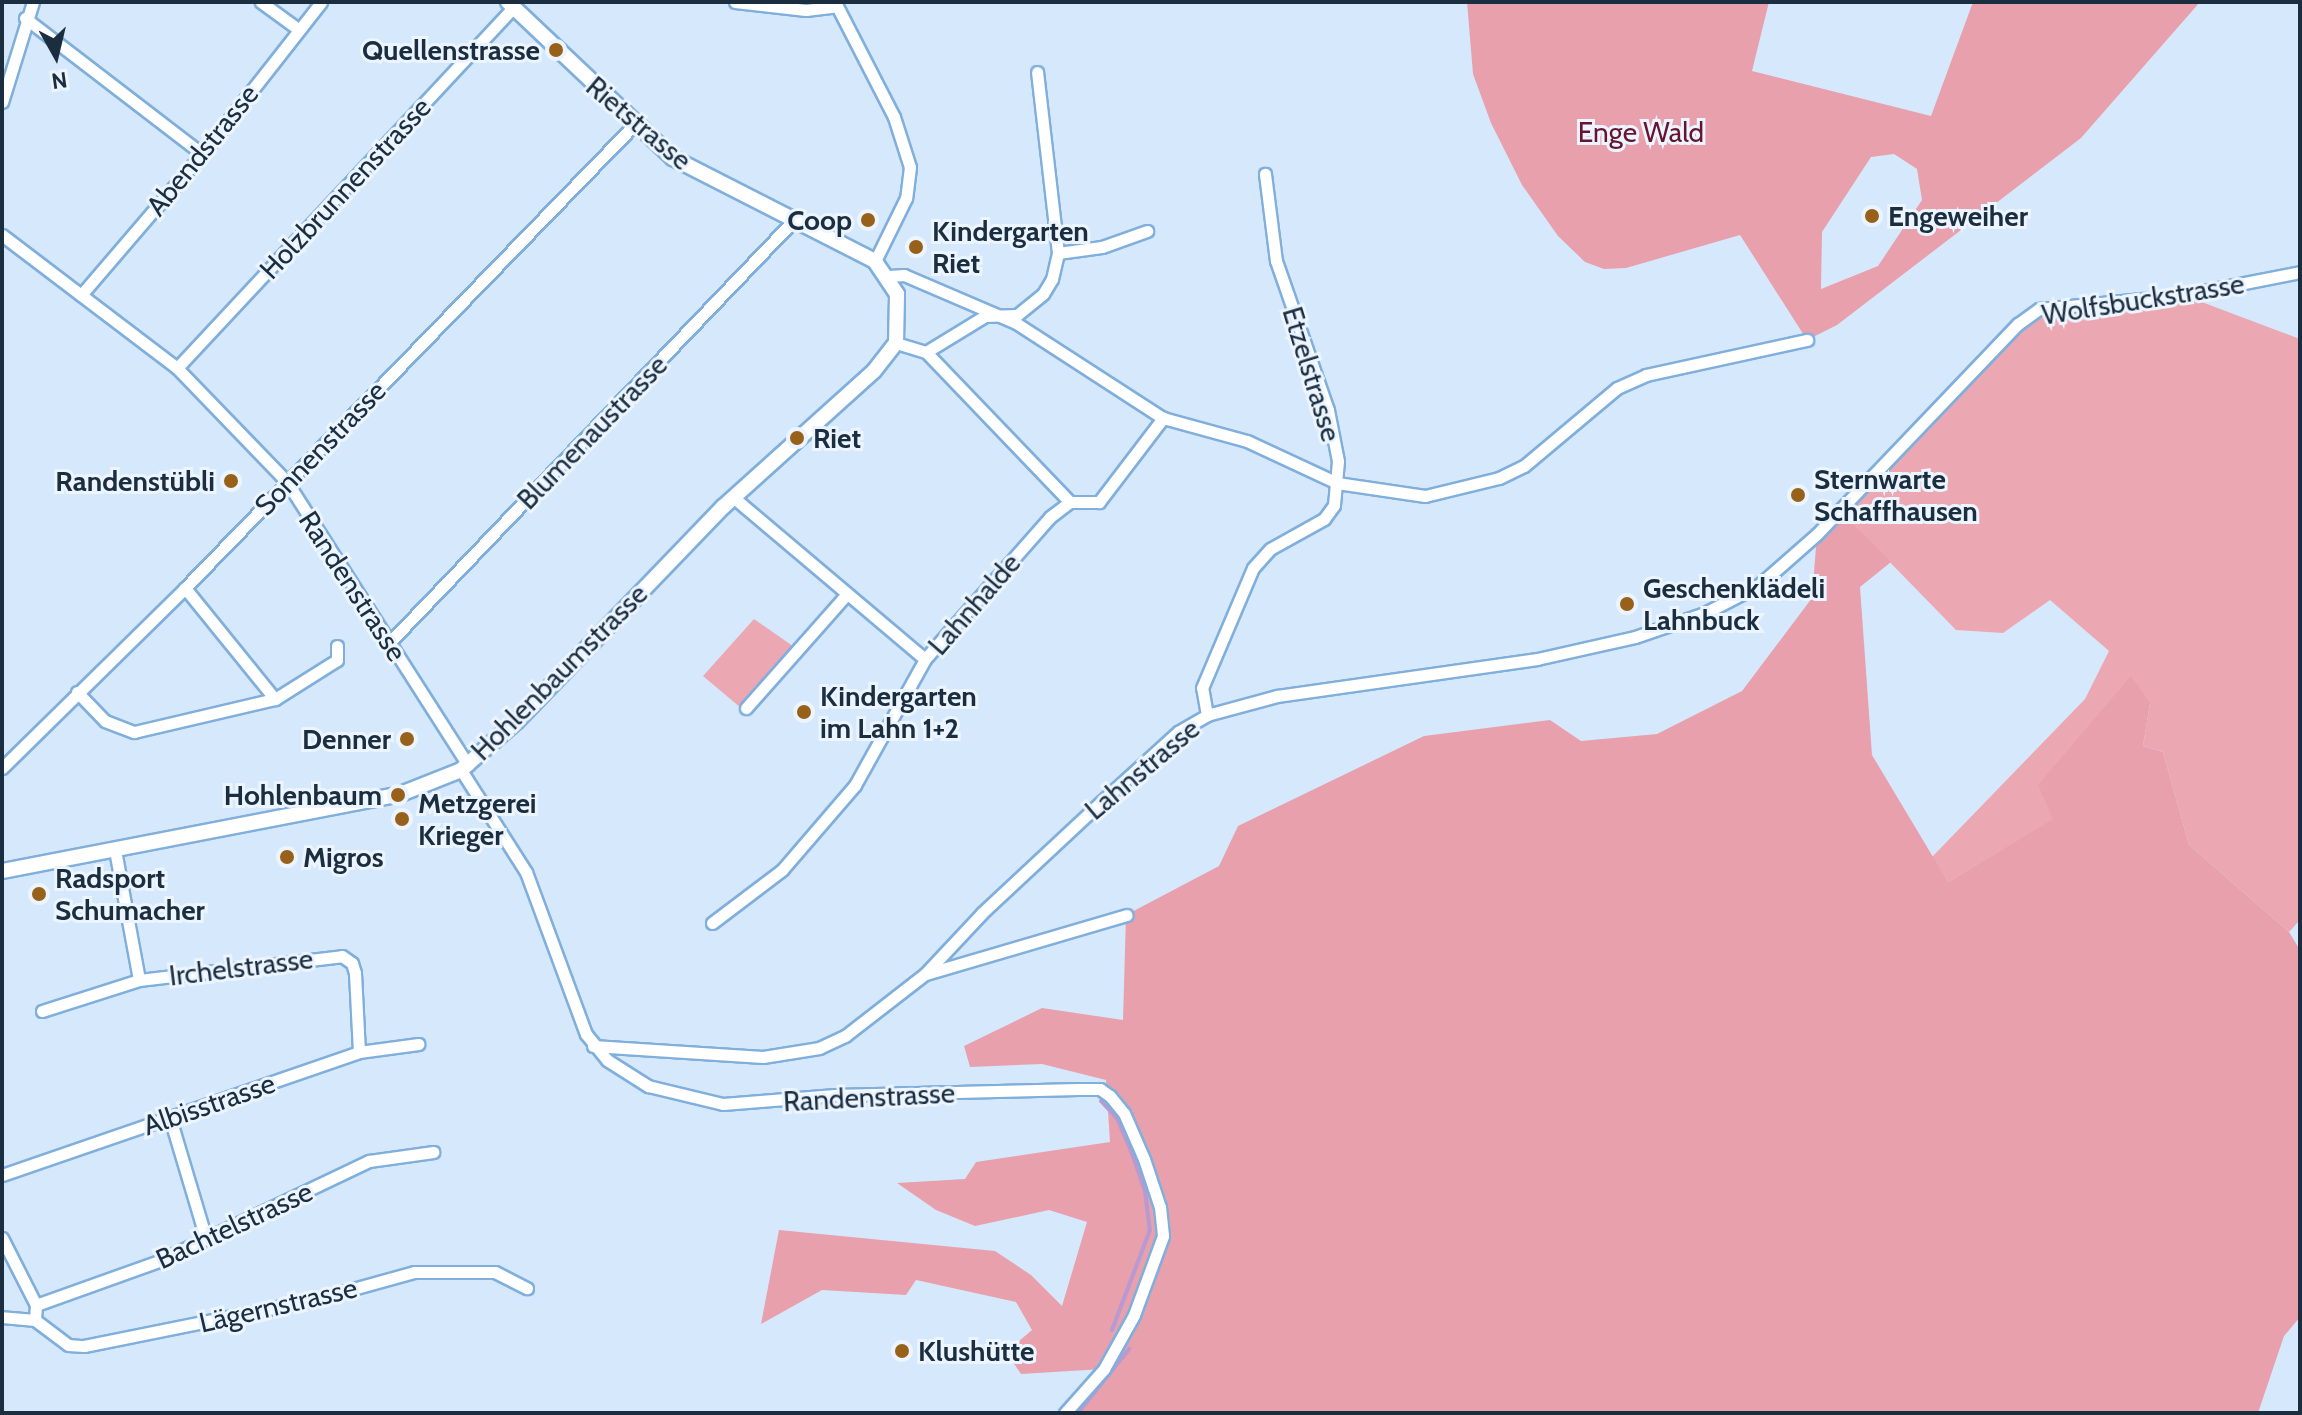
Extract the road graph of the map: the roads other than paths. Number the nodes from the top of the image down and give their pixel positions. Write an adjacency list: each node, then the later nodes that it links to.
1 (33, 2): 6 (street)
2 (261, 2): 7 (street)
3 (321, 2): 7 (street, Abendstrasse)
4 (735, 2): 17 (street)
5 (510, 5): 10 (street, Rietstrasse); 25 (street, Holzbrunnenstrasse)
6 (25, 18): 9 (street); 11 (street)
7 (298, 29): 11 (street, Abendstrasse)
8 (1037, 72): 16 (street)
9 (2, 102)
10 (634, 125): 13 (street, Rietstrasse); 27 (street, Sonnenstrasse)
11 (202, 154): 20 (street, Abendstrasse)
12 (1265, 174): 28 (street, Etzelstrasse)
13 (794, 220): 17 (street, Rietstrasse); 34 (street, Blumenaustrasse)
14 (1147, 231): 16 (street)
15 (2, 235): 20 (street, Randenstrasse)
16 (1058, 253): 21 (street)
17 (875, 261): 19 (street)
18 (2300, 272): 31 (street, Wolfsbuckstrasse)
19 (889, 276): 21 (street); 23 (street)
20 (81, 295): 25 (street, Randenstrasse)
21 (1001, 316): 24 (street); 26 (street)
22 (1807, 340): 28 (street)
23 (896, 343): 24 (street); 29 (street, Hohlenbaumstrasse)
24 (926, 352): 30 (street)
25 (177, 368): 27 (street, Randenstrasse)
26 (1163, 418): 28 (street); 30 (street, Lahnhalde)
27 (287, 482): 32 (street, Sonnenstrasse); 34 (street, Randenstrasse)
28 (1337, 483): 40 (street, Etzelstrasse)
29 (733, 497): 33 (street); 42 (street, Hohlenbaumstrasse)
30 (1070, 502): 36 (street, Lahnhalde)
31 (1759, 585): 40 (street, Lahnstrasse)
32 (185, 588): 37 (street, Sonnenstrasse); 38 (street)
33 (845, 596): 36 (street); 39 (street)
34 (389, 643): 42 (street, Randenstrasse)
35 (337, 646): 38 (street)
36 (925, 659): 46 (street, Lahnhalde)
37 (77, 692): 38 (street); 41 (street, Sonnenstrasse)
38 (275, 699)
39 (746, 708)
40 (1207, 715): 47 (street, Lahnstrasse)
41 (2, 768)
42 (464, 768): 43 (street, Hohlenbaumstrasse); 51 (street, Randenstrasse)
43 (115, 850): 44 (street, Hohlenbaumstrasse); 48 (street)
44 (2, 871)
45 (1126, 915): 47 (street)
46 (712, 923)
47 (925, 974): 51 (street, Lahnstrasse)
48 (139, 980): 49 (street, Irchelstrasse); 52 (street, Irchelstrasse)
49 (42, 1011)
50 (418, 1044): 52 (street, Albisstrasse)
51 (593, 1046): 62 (street, Randenstrasse)
52 (359, 1052): 53 (street, Albisstrasse)
53 (170, 1118): 55 (street, Albisstrasse); 57 (street)
54 (433, 1152): 57 (street, Bachtelstrasse)
55 (2, 1175)
56 (2, 1238): 59 (street)
57 (206, 1239): 59 (street, Bachtelstrasse)
58 (527, 1288): 61 (street, Lägernstrasse)
59 (36, 1305): 61 (street)
60 (2, 1317): 61 (street)
61 (35, 1320)
62 (1065, 1413)

